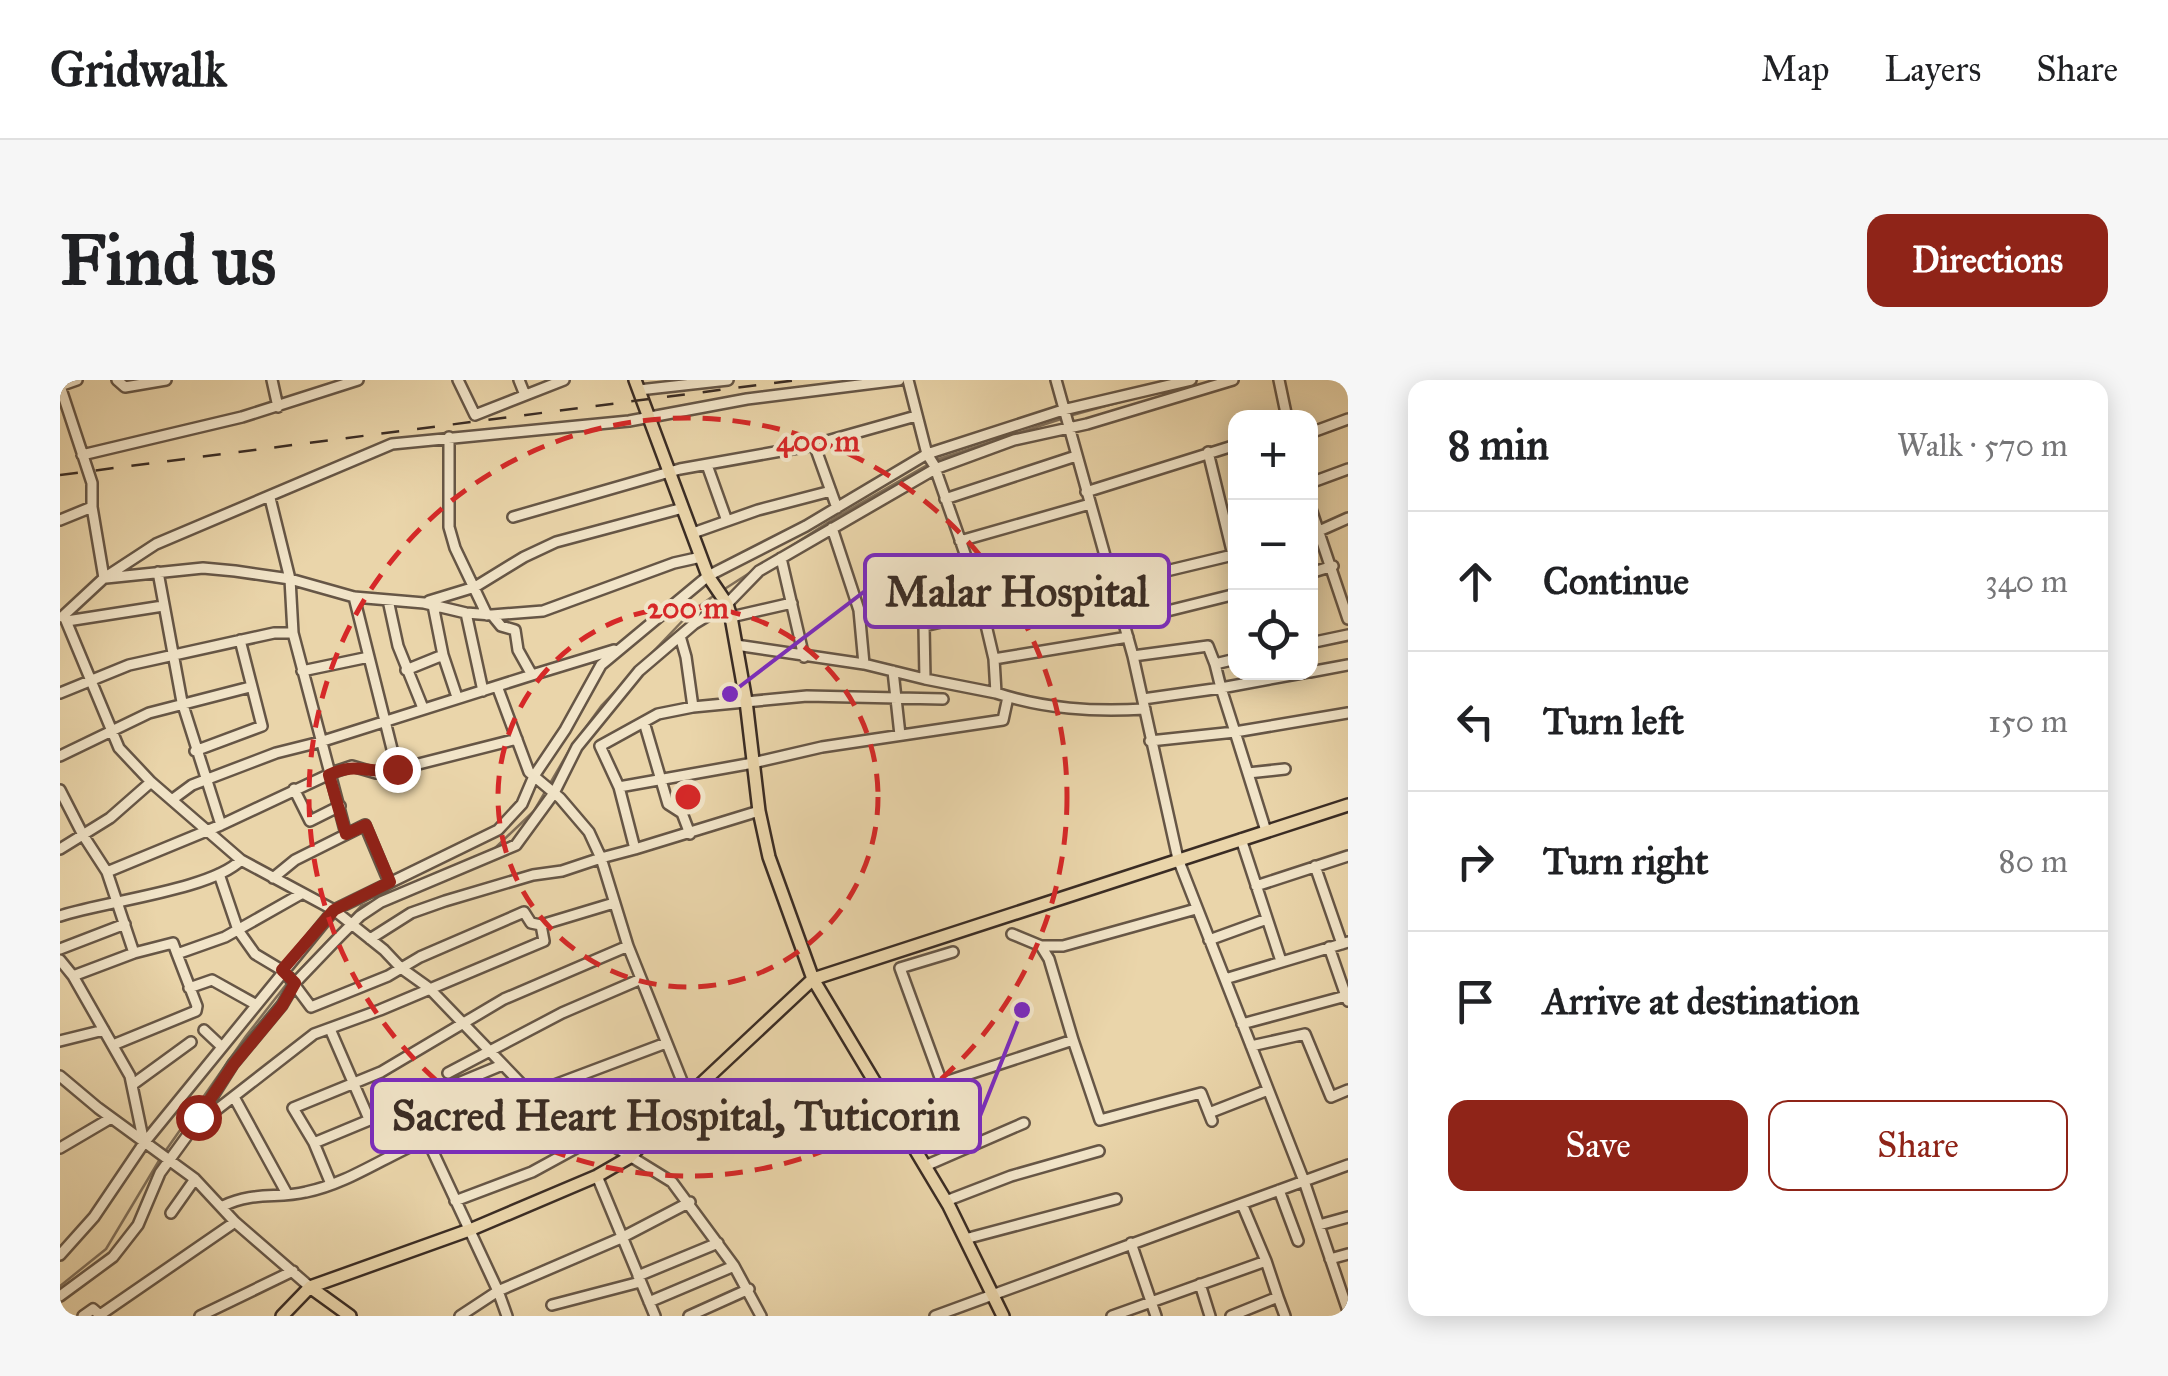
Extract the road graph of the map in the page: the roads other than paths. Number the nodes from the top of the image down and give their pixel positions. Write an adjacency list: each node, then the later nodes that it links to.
1 (77, 380): 19 (street)
2 (117, 380): 3 (street)
3 (166, 380)
4 (272, 380): 21 (street)
5 (358, 380): 17 (street)
6 (458, 380): 20 (street)
7 (518, 380): 20 (street)
8 (564, 380): 20 (street)
9 (728, 380): 16 (street)
10 (898, 380): 23 (street)
11 (908, 380): 24 (street)
12 (1056, 380): 25 (street)
13 (1191, 380): 25 (street)
14 (1234, 380): 25 (street)
15 (1279, 380): 22 (street)
16 (704, 382): 18 (street)
17 (329, 384): 21 (street)
18 (637, 385): 23 (main road)
19 (60, 386): 32 (street)
20 (526, 395)
21 (278, 407): 32 (street)
22 (1285, 410)
23 (649, 415): 28 (street); 37 (main road)
24 (916, 416): 29 (street); 34 (street)
25 (1065, 418): 33 (street); 34 (street); 34 (street)
26 (1348, 419): 27 (street)
27 (1318, 430)
28 (449, 438): 41 (street); 65 (street)
29 (814, 444): 35 (street); 39 (street)
30 (1228, 447): 31 (street)
31 (1208, 452): 40 (street); 64 (street)
32 (82, 455): 44 (street)
33 (1076, 456): 40 (street); 42 (street)
34 (931, 462): 42 (street); 46 (street); 51 (street)
35 (706, 465): 37 (street); 50 (street)
36 (1348, 469): 38 (street)
37 (670, 472): 45 (main road); 47 (street)
38 (1318, 480)
39 (830, 491): 46 (street); 50 (street)
40 (1086, 492): 43 (street)
41 (270, 498): 61 (street); 63 (street)
42 (944, 499): 54 (street)
43 (1090, 504): 54 (street); 57 (street)
44 (92, 507): 49 (street); 61 (street)
45 (683, 508): 53 (main road); 65 (street)
46 (837, 508): 62 (street)
47 (513, 517)
48 (1348, 518): 52 (street)
49 (60, 520)
50 (727, 521): 53 (street)
51 (832, 528): 56 (street); 96 (street)
52 (1319, 531): 58 (street)
53 (692, 534): 55 (main road)
54 (960, 541): 66 (street)
55 (701, 557): 62 (main road); 77 (street)
56 (781, 558): 71 (street); 74 (street)
57 (1106, 561): 64 (street); 66 (street)
58 (1333, 566): 59 (street); 67 (street)
59 (1318, 571)
60 (158, 572): 61 (street); 63 (street); 73 (street)
61 (104, 578): 78 (street)
62 (710, 578): 74 (main road); 88 (street)
63 (290, 579): 69 (street); 81 (street)
64 (1112, 584): 80 (street)
65 (475, 587): 72 (street); 77 (street)
66 (978, 592): 75 (street)
67 (1344, 592): 79 (street)
68 (1228, 596): 80 (street)
69 (354, 597): 70 (street); 92 (street)
70 (388, 600): 72 (street); 99 (street)
71 (792, 603): 74 (street); 93 (street)
72 (428, 604): 76 (street); 89 (street)
73 (163, 606): 78 (street); 90 (street)
74 (727, 607): 83 (street); 87 (main road)
75 (984, 612): 94 (street); 104 (street)
76 (466, 613): 77 (street); 110 (street)
77 (490, 615): 103 (street)
78 (64, 618): 106 (street)
79 (1348, 619)
80 (1123, 622): 84 (street)
81 (293, 632): 85 (street); 101 (street)
82 (1348, 634): 86 (street)
83 (680, 636): 120 (street); 145 (street)
84 (1128, 637): 91 (street); 94 (street)
85 (240, 640): 90 (street); 108 (street)
86 (1318, 641)
87 (736, 645): 93 (street); 117 (main road)
88 (615, 650): 103 (street); 139 (street)
89 (443, 654): 99 (street); 114 (street)
90 (171, 655): 106 (street); 118 (street)
91 (1133, 656): 97 (street); 119 (street)
92 (368, 657): 101 (street); 123 (street)
93 (804, 657): 96 (street)
94 (994, 659): 112 (street)
95 (1228, 661): 97 (street)
96 (864, 664): 102 (street)
97 (1215, 664): 109 (street)
98 (1348, 665): 100 (street)
99 (406, 670): 121 (street)
100 (1318, 670)
101 (302, 671): 130 (street)
102 (893, 671): 104 (street); 113 (street)
103 (532, 675): 107 (street)
104 (925, 678): 112 (street)
105 (1266, 680): 109 (street)
106 (92, 681): 111 (street); 125 (street)
107 (497, 686): 110 (street); 128 (street)
108 (250, 687): 118 (street); 131 (street)
109 (1222, 688): 119 (street); 126 (street)
110 (482, 690): 114 (street)
111 (60, 693)
112 (996, 693): 115 (street)
113 (895, 696): 116 (street); 117 (street); 127 (street)
114 (457, 697): 121 (street)
115 (1008, 697): 119 (street); 127 (street)
116 (944, 699)
117 (746, 701): 120 (street); 133 (main road)
118 (182, 702): 125 (street); 131 (street)
119 (1144, 704): 129 (street)
120 (693, 706): 124 (street)
121 (422, 708): 123 (street)
122 (1348, 712): 126 (street)
123 (384, 720): 130 (street); 135 (street)
124 (644, 722): 138 (street); 142 (street)
125 (112, 732): 132 (street); 141 (street)
126 (1235, 732): 129 (street); 136 (street)
127 (900, 735): 133 (street)
128 (517, 738): 135 (street); 139 (street)
129 (1150, 741): 161 (street)
130 (320, 742): 137 (street); 140 (street)
131 (195, 751): 140 (street)
132 (60, 756)
133 (753, 763): 138 (street); 149 (main road)
134 (1285, 768): 136 (street)
135 (397, 769): 137 (street)
136 (1248, 773): 151 (street)
137 (329, 775): 143 (street); 147 (street)
138 (659, 777): 142 (street); 154 (street)
139 (536, 778): 145 (street); 167 (street)
140 (205, 780): 146 (street); 150 (street)
141 (151, 782): 146 (street); 155 (street)
142 (619, 787): 158 (street)
143 (294, 789): 147 (street); 150 (street)
144 (60, 790): 155 (street)
145 (552, 792): 160 (street); 177 (street)
146 (172, 799): 152 (street)
147 (340, 806): 153 (street)
148 (1347, 808): 151 (main road)
149 (759, 811): 154 (street); 197 (main road)
150 (221, 825): 152 (street)
151 (1266, 831): 156 (main road)
152 (206, 832): 162 (street); 164 (street)
153 (346, 834): 166 (street); 167 (street)
154 (690, 834): 158 (street)
155 (82, 835): 157 (street); 164 (street)
156 (1241, 839): 161 (main road); 168 (street)
157 (60, 849)
158 (635, 849): 160 (street)
159 (1348, 856): 163 (street)
160 (601, 858): 171 (street); 181 (street)
161 (1178, 859): 172 (street); 197 (main road)
162 (241, 860): 165 (street); 166 (street)
163 (1315, 866): 168 (street); 183 (street)
164 (106, 872): 170 (street)
165 (219, 874): 170 (street); 179 (street)
166 (273, 878): 169 (street)
167 (390, 882): 173 (street)
168 (1256, 886): 175 (street)
169 (301, 894): 173 (street); 179 (street)
170 (118, 900): 174 (street); 176 (street)
171 (614, 903): 178 (street); 184 (street)
172 (1196, 909): 182 (street); 185 (street)
173 (334, 911): 177 (street); 195 (street)
174 (60, 916)
175 (1267, 919): 182 (street); 191 (street)
176 (125, 924): 187 (street); 189 (street)
177 (350, 924): 181 (street); 195 (street)
178 (541, 925): 193 (street); 200 (street)
179 (238, 930): 190 (street); 195 (street)
180 (1012, 934): 185 (street)
181 (370, 940): 193 (street)
182 (1209, 940): 198 (street)
183 (1345, 943): 186 (street)
184 (628, 946): 196 (street); 204 (street)
185 (1041, 946): 209 (street)
186 (1329, 946): 191 (street); 201 (street)
187 (60, 949)
188 (953, 952): 209 (street)
189 (134, 953): 190 (street); 194 (street)
190 (177, 954): 199 (street)
191 (1281, 962): 198 (street)
192 (62, 965): 194 (street)
193 (401, 968): 200 (street); 203 (street)
194 (74, 976): 207 (street)
195 (289, 976): 202 (street); 203 (street); 235 (street)
196 (641, 979): 212 (street); 216 (street)
197 (813, 979): 224 (main road); 227 (main road)
198 (1224, 979): 205 (street)
199 (189, 988): 202 (street); 213 (street)
200 (430, 988): 204 (street); 206 (street)
201 (1346, 992): 205 (street)
202 (255, 1004): 214 (street)
203 (311, 1007): 206 (street)
204 (460, 1022): 216 (street); 220 (street)
205 (1242, 1024): 215 (street)
206 (326, 1029): 220 (street); 225 (street)
207 (104, 1030): 210 (street); 213 (street)
208 (204, 1030): 214 (street)
209 (1073, 1040): 222 (street)
210 (60, 1042)
211 (192, 1042): 221 (street)
212 (666, 1043): 224 (street); 226 (street)
213 (113, 1044): 221 (street)
214 (222, 1046): 238 (street)
215 (1251, 1046): 222 (street); 223 (street)
216 (491, 1052): 217 (street); 218 (street)
217 (502, 1065): 226 (street); 228 (street)
218 (448, 1073)
219 (60, 1076): 229 (street)
220 (354, 1082): 231 (street); 239 (street)
221 (132, 1085): 238 (street)
222 (1268, 1090): 248 (street)
223 (1348, 1090)
224 (688, 1096): 233 (main road)
225 (234, 1097): 235 (street); 251 (street)
226 (534, 1097): 232 (street); 237 (street)
227 (885, 1099): 230 (street); 245 (main road)
228 (410, 1102): 231 (street); 237 (street)
229 (110, 1118): 238 (street); 240 (street)
230 (846, 1118)
231 (369, 1119): 239 (street)
232 (579, 1122): 233 (street); 236 (street)
233 (662, 1122): 242 (main road)
234 (1024, 1123): 245 (street)
235 (192, 1129): 243 (street)
236 (598, 1136): 242 (street); 253 (street)
237 (425, 1140): 249 (street); 253 (street)
238 (144, 1143): 243 (street); 268 (street)
239 (314, 1143): 249 (street)
240 (60, 1148)
241 (1099, 1151): 255 (street)
242 (630, 1157): 246 (main road); 254 (street)
243 (169, 1159): 247 (street); 280 (street)
244 (1348, 1165): 248 (street)
245 (925, 1166): 255 (main road)
246 (597, 1176): 262 (main road); 263 (street)
247 (195, 1179): 257 (street); 258 (street)
248 (1304, 1182): 250 (street); 261 (street)
249 (331, 1184): 251 (street)
250 (1279, 1190): 256 (street); 265 (street)
251 (286, 1192): 257 (street)
252 (1116, 1199): 264 (street)
253 (455, 1201): 262 (street)
254 (690, 1202): 263 (street); 266 (street)
255 (946, 1202): 264 (main road)
256 (1242, 1204): 267 (street); 271 (street)
257 (223, 1206): 260 (street)
258 (171, 1213)
259 (1348, 1217): 261 (street)
260 (235, 1222): 273 (street); 287 (street)
261 (1319, 1225): 270 (street)
262 (472, 1229): 276 (main road); 278 (street)
263 (621, 1238): 274 (street); 278 (street)
264 (965, 1240): 279 (main road)
265 (1298, 1241)
266 (718, 1243): 272 (street); 274 (street)
267 (1131, 1243): 279 (street); 283 (street)
268 (60, 1254)
269 (1348, 1254): 270 (street)
270 (1330, 1259): 285 (street)
271 (1266, 1261): 275 (street); 281 (street)
272 (734, 1266): 277 (street); 282 (street)
273 (294, 1270): 276 (street); 288 (street)
274 (639, 1279): 282 (street); 284 (street)
275 (1200, 1284): 283 (street); 300 (street)
276 (310, 1287): 289 (main road); 290 (main road)
277 (749, 1289): 294 (street); 295 (street)
278 (498, 1291): 291 (street); 292 (street)
279 (992, 1293): 296 (street); 297 (main road)
280 (60, 1296)
281 (1278, 1298): 301 (street); 302 (street)
282 (649, 1302): 293 (street)
283 (1153, 1302): 298 (street); 299 (street)
284 (552, 1305)
285 (1348, 1311)
286 (84, 1316): 287 (street)
287 (100, 1316)
288 (200, 1316)
289 (282, 1316)
290 (350, 1316)
291 (460, 1316)
292 (506, 1316)
293 (655, 1316)
294 (689, 1316)
295 (761, 1316)
296 (934, 1316)
297 (1003, 1316)
298 (1112, 1316)
299 (1156, 1316)
300 (1210, 1316)
301 (1231, 1316)
302 (1285, 1316)

